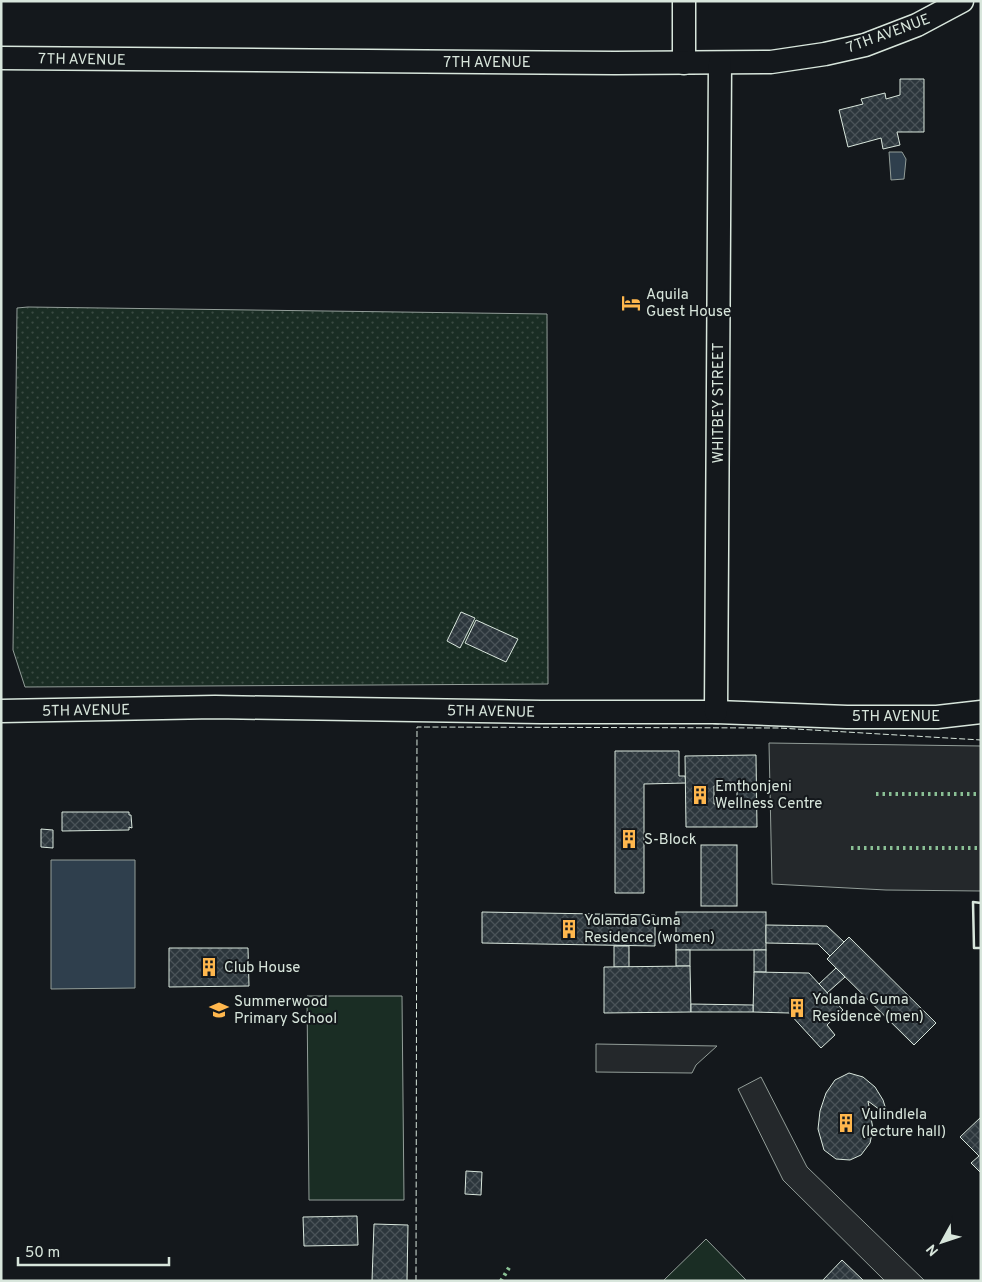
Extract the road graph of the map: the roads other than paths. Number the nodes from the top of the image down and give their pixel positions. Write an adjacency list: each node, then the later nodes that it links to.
1 (684, 1): 4 (street)
2 (962, 1): 5 (street, 7TH AVENUE)
3 (1, 58): 4 (street, 7TH AVENUE)
4 (684, 63): 5 (street, 7TH AVENUE)
5 (720, 64): 7 (street, WHITBEY STREET)
6 (1, 711): 7 (street, 5TH AVENUE)
7 (716, 712): 8 (street, 5TH AVENUE)
8 (981, 712)

